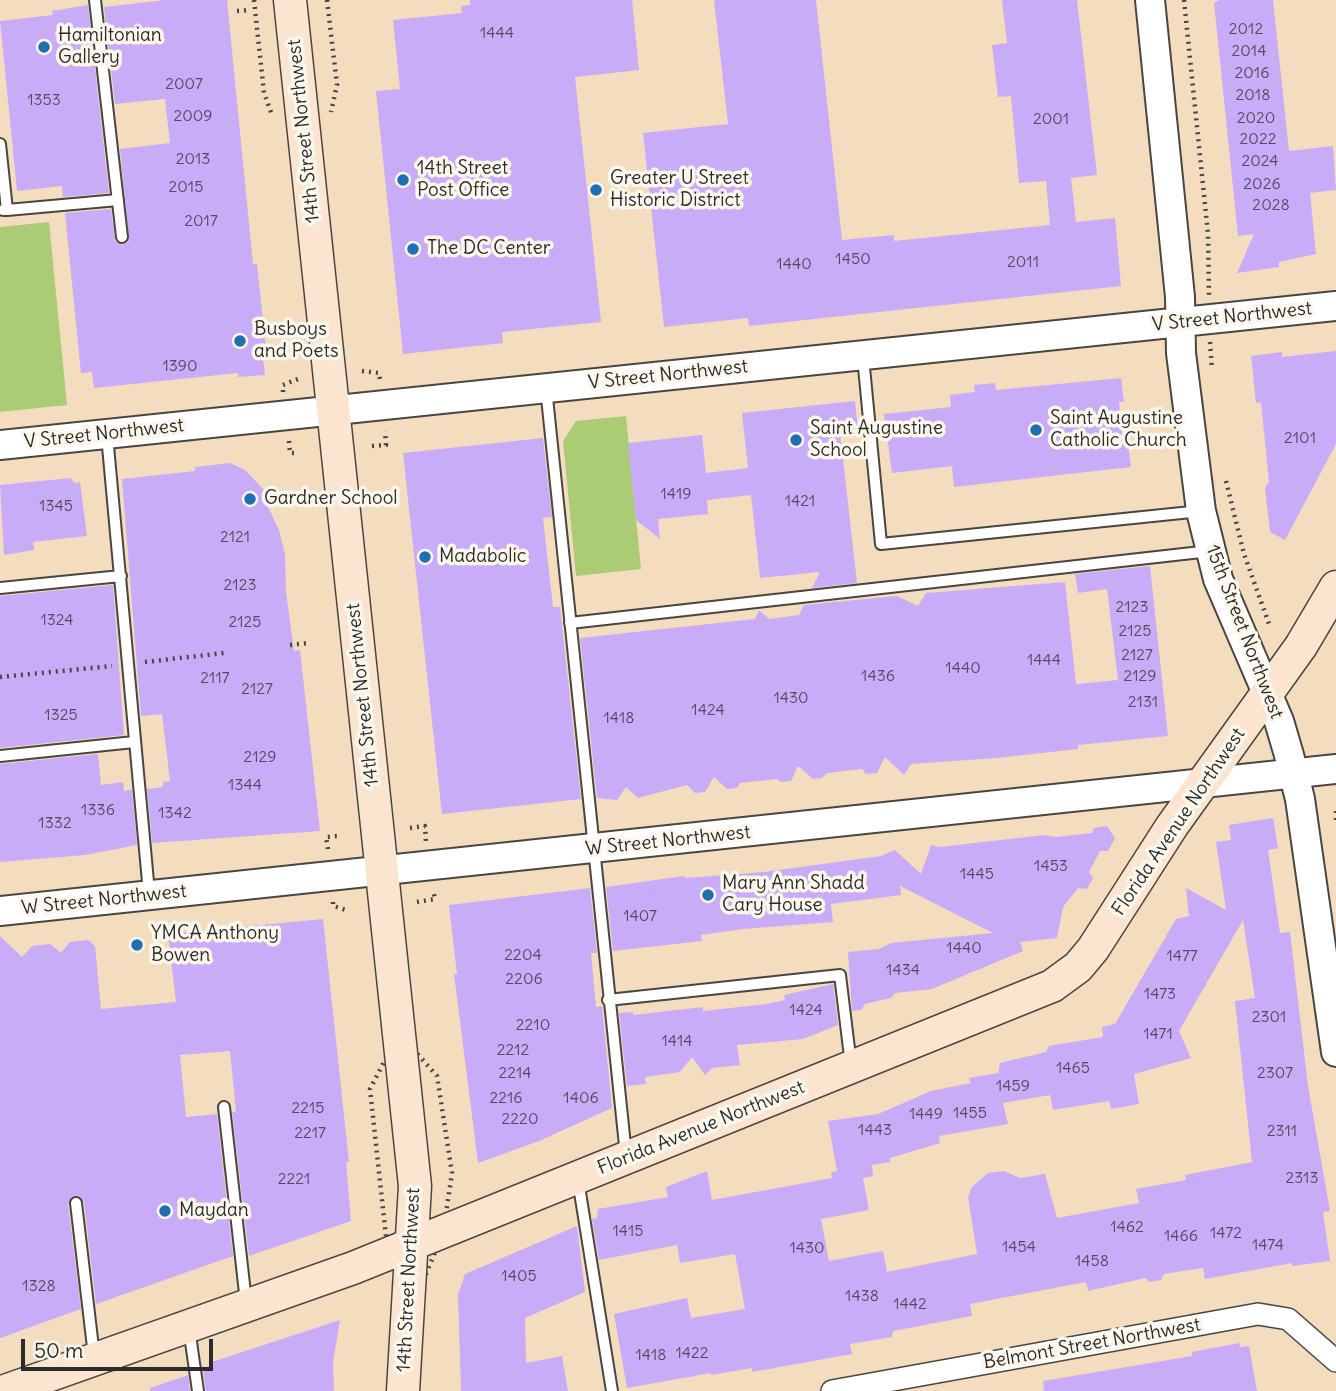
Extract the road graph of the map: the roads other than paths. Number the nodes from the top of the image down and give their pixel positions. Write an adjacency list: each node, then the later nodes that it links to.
1 (95, 0): 5 (lane)
2 (290, 0): 12 (main road, 14th Street Northwest)
3 (1150, 0): 9 (street, 15th Street Northwest)
4 (0, 144): 6 (lane)
5 (118, 200): 6 (lane); 7 (lane)
6 (4, 210)
7 (122, 237)
8 (1336, 306): 9 (street, V Street Northwest)
9 (1181, 323): 10 (street, V Street Northwest); 15 (street, 15th Street Northwest)
10 (863, 355): 11 (street, V Street Northwest); 15 (lane)
11 (546, 388): 12 (street, V Street Northwest); 20 (lane)
12 (334, 411): 13 (street, V Street Northwest); 28 (main road, 14th Street Northwest)
13 (107, 434): 14 (street, V Street Northwest); 17 (lane)
14 (0, 445)
15 (1201, 511): 16 (street, 15th Street Northwest)
16 (1210, 551): 20 (lane); 21 (street, 15th Street Northwest)
17 (121, 576): 18 (lane); 22 (lane)
18 (0, 588)
19 (1333, 599): 21 (main road, Florida Avenue Northwest)
20 (570, 623): 27 (lane)
21 (1267, 693): 25 (street, 15th Street Northwest); 26 (main road, Florida Avenue Northwest)
22 (134, 742): 23 (lane); 29 (lane)
23 (0, 756)
24 (1336, 769): 25 (street, W Street Northwest)
25 (1294, 774): 26 (street, W Street Northwest); 32 (street, 15th Street Northwest)
26 (1203, 785): 27 (street, W Street Northwest); 33 (main road, Florida Avenue Northwest)
27 (592, 849): 28 (street, W Street Northwest); 31 (lane)
28 (381, 870): 29 (street, W Street Northwest); 38 (main road, 14th Street Northwest)
29 (150, 895): 30 (street, W Street Northwest)
30 (0, 911)
31 (608, 1000): 33 (lane); 35 (lane)
32 (1336, 1052)
33 (852, 1068): 35 (main road, Florida Avenue Northwest)
34 (223, 1107): 39 (lane)
35 (626, 1158): 36 (main road, Florida Avenue Northwest)
36 (578, 1178): 38 (main road, Florida Avenue Northwest); 46 (lane)
37 (76, 1203): 41 (lane)
38 (413, 1245): 39 (main road, Florida Avenue Northwest); 45 (main road, 14th Street Northwest)
39 (247, 1305): 40 (main road, Florida Avenue Northwest)
40 (189, 1326): 41 (main road, Florida Avenue Northwest); 44 (lane)
41 (95, 1359): 43 (main road, Florida Avenue Northwest)
42 (1336, 1361): 47 (street, Belmont Street Northwest)
43 (5, 1391)
44 (198, 1391)
45 (403, 1391)
46 (612, 1391)
47 (832, 1391)

